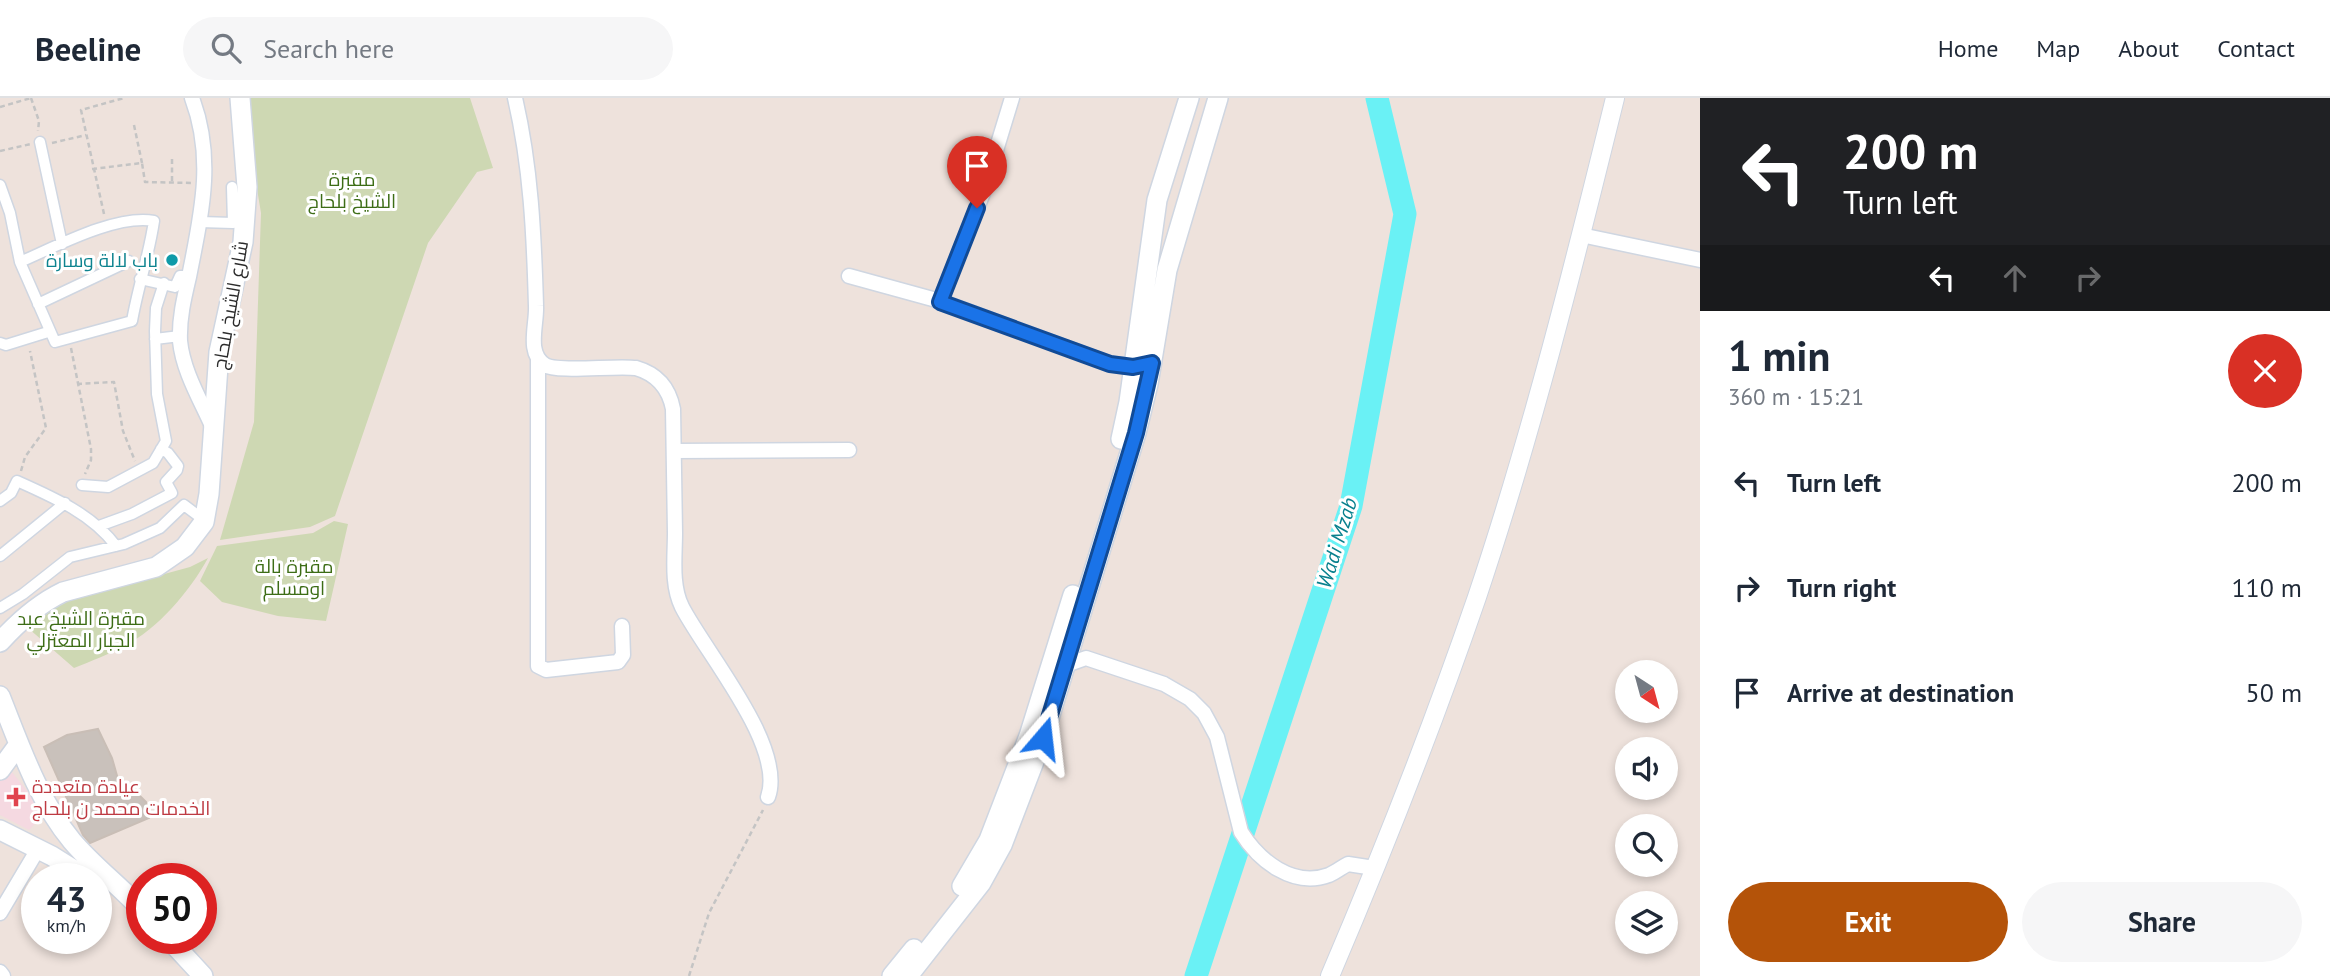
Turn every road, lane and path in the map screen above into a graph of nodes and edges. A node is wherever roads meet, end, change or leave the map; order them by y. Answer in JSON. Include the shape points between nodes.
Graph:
{"nodes":[{"id":1,"x":31,"y":98,"type":"edge"},
{"id":2,"x":124,"y":98,"type":"edge"},
{"id":3,"x":192,"y":98,"type":"edge"},
{"id":4,"x":240,"y":98,"type":"edge"},
{"id":5,"x":515,"y":98,"type":"edge"},
{"id":6,"x":1012,"y":98,"type":"edge"},
{"id":7,"x":1189,"y":98,"type":"edge"},
{"id":8,"x":1218,"y":98,"type":"edge"},
{"id":9,"x":1615,"y":98,"type":"edge"},
{"id":10,"x":0,"y":107,"type":"edge"},
{"id":11,"x":134,"y":125,"type":"dead end"},
{"id":12,"x":87,"y":135,"type":"junction"},
{"id":13,"x":41,"y":143,"type":"junction"},
{"id":14,"x":0,"y":151,"type":"edge"},
{"id":15,"x":172,"y":159,"type":"dead end"},
{"id":16,"x":142,"y":163,"type":"junction"},
{"id":17,"x":92,"y":169,"type":"junction"},
{"id":18,"x":172,"y":183,"type":"junction"},
{"id":19,"x":206,"y":184,"type":"junction"},
{"id":20,"x":0,"y":186,"type":"edge"},
{"id":21,"x":232,"y":187,"type":"dead end"},
{"id":22,"x":200,"y":222,"type":"junction"},
{"id":23,"x":108,"y":228,"type":"junction"},
{"id":24,"x":1581,"y":236,"type":"junction"},
{"id":25,"x":62,"y":244,"type":"junction"},
{"id":26,"x":1700,"y":260,"type":"edge"},
{"id":27,"x":129,"y":261,"type":"dead end"},
{"id":28,"x":20,"y":262,"type":"junction"},
{"id":29,"x":1146,"y":267,"type":"junction"},
{"id":30,"x":1167,"y":270,"type":"junction"},
{"id":31,"x":189,"y":276,"type":"junction"},
{"id":32,"x":849,"y":276,"type":"dead end"},
{"id":33,"x":140,"y":279,"type":"junction"},
{"id":34,"x":164,"y":284,"type":"junction"},
{"id":35,"x":940,"y":302,"type":"junction"},
{"id":36,"x":38,"y":304,"type":"junction"},
{"id":37,"x":180,"y":336,"type":"junction"},
{"id":38,"x":52,"y":337,"type":"junction"},
{"id":39,"x":68,"y":338,"type":"junction"},
{"id":40,"x":155,"y":339,"type":"junction"},
{"id":41,"x":27,"y":340,"type":"junction"},
{"id":42,"x":0,"y":343,"type":"edge"},
{"id":43,"x":538,"y":359,"type":"junction"},
{"id":44,"x":1143,"y":365,"type":"junction"},
{"id":45,"x":77,"y":384,"type":"junction"},
{"id":46,"x":213,"y":428,"type":"junction"},
{"id":47,"x":160,"y":449,"type":"junction"},
{"id":48,"x":849,"y":450,"type":"dead end"},
{"id":49,"x":674,"y":451,"type":"junction"},
{"id":50,"x":138,"y":470,"type":"junction"},
{"id":51,"x":17,"y":481,"type":"junction"},
{"id":52,"x":82,"y":485,"type":"joint"},
{"id":53,"x":163,"y":498,"type":"junction"},
{"id":54,"x":0,"y":501,"type":"edge"},
{"id":55,"x":65,"y":503,"type":"junction"},
{"id":56,"x":176,"y":515,"type":"junction"},
{"id":57,"x":204,"y":520,"type":"junction"},
{"id":58,"x":99,"y":526,"type":"junction"},
{"id":59,"x":116,"y":547,"type":"junction"},
{"id":60,"x":0,"y":556,"type":"edge"},
{"id":61,"x":0,"y":608,"type":"edge"},
{"id":62,"x":622,"y":626,"type":"dead end"},
{"id":63,"x":0,"y":642,"type":"edge"},
{"id":64,"x":1069,"y":660,"type":"junction"},
{"id":65,"x":0,"y":696,"type":"edge"},
{"id":66,"x":19,"y":744,"type":"junction"},
{"id":67,"x":0,"y":770,"type":"edge"},
{"id":68,"x":768,"y":797,"type":"joint"},
{"id":69,"x":0,"y":830,"type":"edge"},
{"id":70,"x":67,"y":834,"type":"junction"},
{"id":71,"x":45,"y":853,"type":"junction"},
{"id":72,"x":63,"y":863,"type":"edge"},
{"id":73,"x":85,"y":863,"type":"edge"},
{"id":74,"x":1374,"y":868,"type":"junction"},
{"id":75,"x":112,"y":895,"type":"edge"},
{"id":76,"x":126,"y":908,"type":"edge"},
{"id":77,"x":0,"y":913,"type":"edge"},
{"id":78,"x":167,"y":954,"type":"edge"},
{"id":79,"x":183,"y":954,"type":"edge"},
{"id":80,"x":0,"y":972,"type":"edge"},
{"id":81,"x":3,"y":976,"type":"edge"},
{"id":82,"x":187,"y":976,"type":"edge"},
{"id":83,"x":203,"y":976,"type":"edge"},
{"id":84,"x":689,"y":976,"type":"edge"},
{"id":85,"x":892,"y":976,"type":"edge"},
{"id":86,"x":908,"y":976,"type":"edge"},
{"id":87,"x":1330,"y":976,"type":"edge"}],
"edges":[{"from":1,"to":10,"type":"path"},
{"from":1,"to":13,"type":"path"},
{"from":2,"to":12,"type":"path","via":[[81,110]]},
{"from":3,"to":19,"type":"street","via":[[205,146]]},
{"from":4,"to":46,"type":"main road","name":"شارع الشيخ بلحاج","via":[[247,187],[243,242],[219,352]]},
{"from":5,"to":43,"type":"street","via":[[532,197],[537,321],[533,341]]},
{"from":6,"to":35,"type":"street","via":[[983,193]]},
{"from":7,"to":29,"type":"main road","via":[[1160,185]]},
{"from":8,"to":30,"type":"main road"},
{"from":9,"to":24,"type":"street"},
{"from":11,"to":16,"type":"path"},
{"from":12,"to":13,"type":"path"},
{"from":12,"to":17,"type":"path"},
{"from":13,"to":14,"type":"path"},
{"from":13,"to":25,"type":"street"},
{"from":15,"to":18,"type":"path"},
{"from":16,"to":17,"type":"path"},
{"from":16,"to":18,"type":"path","via":[[145,182]]},
{"from":17,"to":23,"type":"path"},
{"from":18,"to":19,"type":"path"},
{"from":19,"to":22,"type":"street"},
{"from":20,"to":28,"type":"street"},
{"from":21,"to":22,"type":"street","via":[[233,223]]},
{"from":22,"to":31,"type":"street"},
{"from":23,"to":25,"type":"street"},
{"from":23,"to":33,"type":"street","via":[[134,220],[154,221]]},
{"from":24,"to":26,"type":"street"},
{"from":24,"to":74,"type":"street","via":[[1476,597]]},
{"from":25,"to":28,"type":"street"},
{"from":27,"to":36,"type":"street"},
{"from":28,"to":36,"type":"street"},
{"from":29,"to":30,"type":"main road"},
{"from":29,"to":44,"type":"main road"},
{"from":30,"to":44,"type":"main road"},
{"from":31,"to":34,"type":"street","via":[[180,276],[175,287]]},
{"from":31,"to":37,"type":"street"},
{"from":32,"to":35,"type":"street"},
{"from":33,"to":34,"type":"street"},
{"from":33,"to":39,"type":"street","via":[[132,321]]},
{"from":34,"to":40,"type":"street","via":[[156,308]]},
{"from":35,"to":44,"type":"street","via":[[1110,364]]},
{"from":36,"to":38,"type":"street"},
{"from":37,"to":40,"type":"street"},
{"from":37,"to":46,"type":"street","via":[[190,377]]},
{"from":38,"to":39,"type":"street"},
{"from":38,"to":41,"type":"street"},
{"from":39,"to":45,"type":"path"},
{"from":40,"to":47,"type":"street","via":[[157,394],[166,441]]},
{"from":41,"to":42,"type":"street"},
{"from":41,"to":51,"type":"path","via":[[46,428],[25,457]]},
{"from":43,"to":49,"type":"street","via":[[551,368],[622,366],[646,371],[671,400]]},
{"from":43,"to":62,"type":"street","via":[[538,666],[546,670],[618,662],[623,655]]},
{"from":44,"to":64,"type":"main road","via":[[1136,433],[1066,641]]},
{"from":45,"to":50,"type":"path","via":[[114,382],[123,431]]},
{"from":45,"to":52,"type":"path","via":[[91,449]]},
{"from":46,"to":57,"type":"main road","name":"شارع الشيخ بلحاج"},
{"from":47,"to":50,"type":"street","via":[[153,463]]},
{"from":47,"to":53,"type":"street","via":[[178,468],[166,482],[172,493]]},
{"from":48,"to":49,"type":"street"},
{"from":49,"to":68,"type":"street","via":[[678,599],[755,730],[770,768]]},
{"from":50,"to":52,"type":"street","via":[[108,487]]},
{"from":51,"to":54,"type":"street"},
{"from":51,"to":55,"type":"street"},
{"from":53,"to":56,"type":"street"},
{"from":53,"to":58,"type":"street"},
{"from":55,"to":58,"type":"street"},
{"from":55,"to":60,"type":"street"},
{"from":56,"to":57,"type":"street","via":[[184,505]]},
{"from":56,"to":59,"type":"street","via":[[160,528]]},
{"from":57,"to":63,"type":"main road","via":[[196,535],[170,559],[49,598]]},
{"from":58,"to":59,"type":"street"},
{"from":59,"to":61,"type":"street","via":[[70,557]]},
{"from":64,"to":74,"type":"street","via":[[1164,684],[1204,713],[1223,755],[1241,832],[1249,846],[1277,869],[1301,878],[1330,874],[1348,864]]},
{"from":64,"to":85,"type":"main road","via":[[1029,736],[984,852],[941,916]]},
{"from":64,"to":86,"type":"main road","via":[[999,852],[981,883]]},
{"from":65,"to":66,"type":"main road"},
{"from":66,"to":67,"type":"main road"},
{"from":66,"to":70,"type":"main road","via":[[49,808]]},
{"from":68,"to":84,"type":"path","via":[[709,914]]},
{"from":69,"to":71,"type":"main road"},
{"from":70,"to":71,"type":"main road"},
{"from":70,"to":73,"type":"main road"},
{"from":71,"to":72,"type":"main road"},
{"from":71,"to":77,"type":"street"},
{"from":74,"to":87,"type":"street"},
{"from":75,"to":76,"type":"main road"},
{"from":78,"to":82,"type":"main road"},
{"from":79,"to":83,"type":"main road"},
{"from":80,"to":81,"type":"street"}]}
